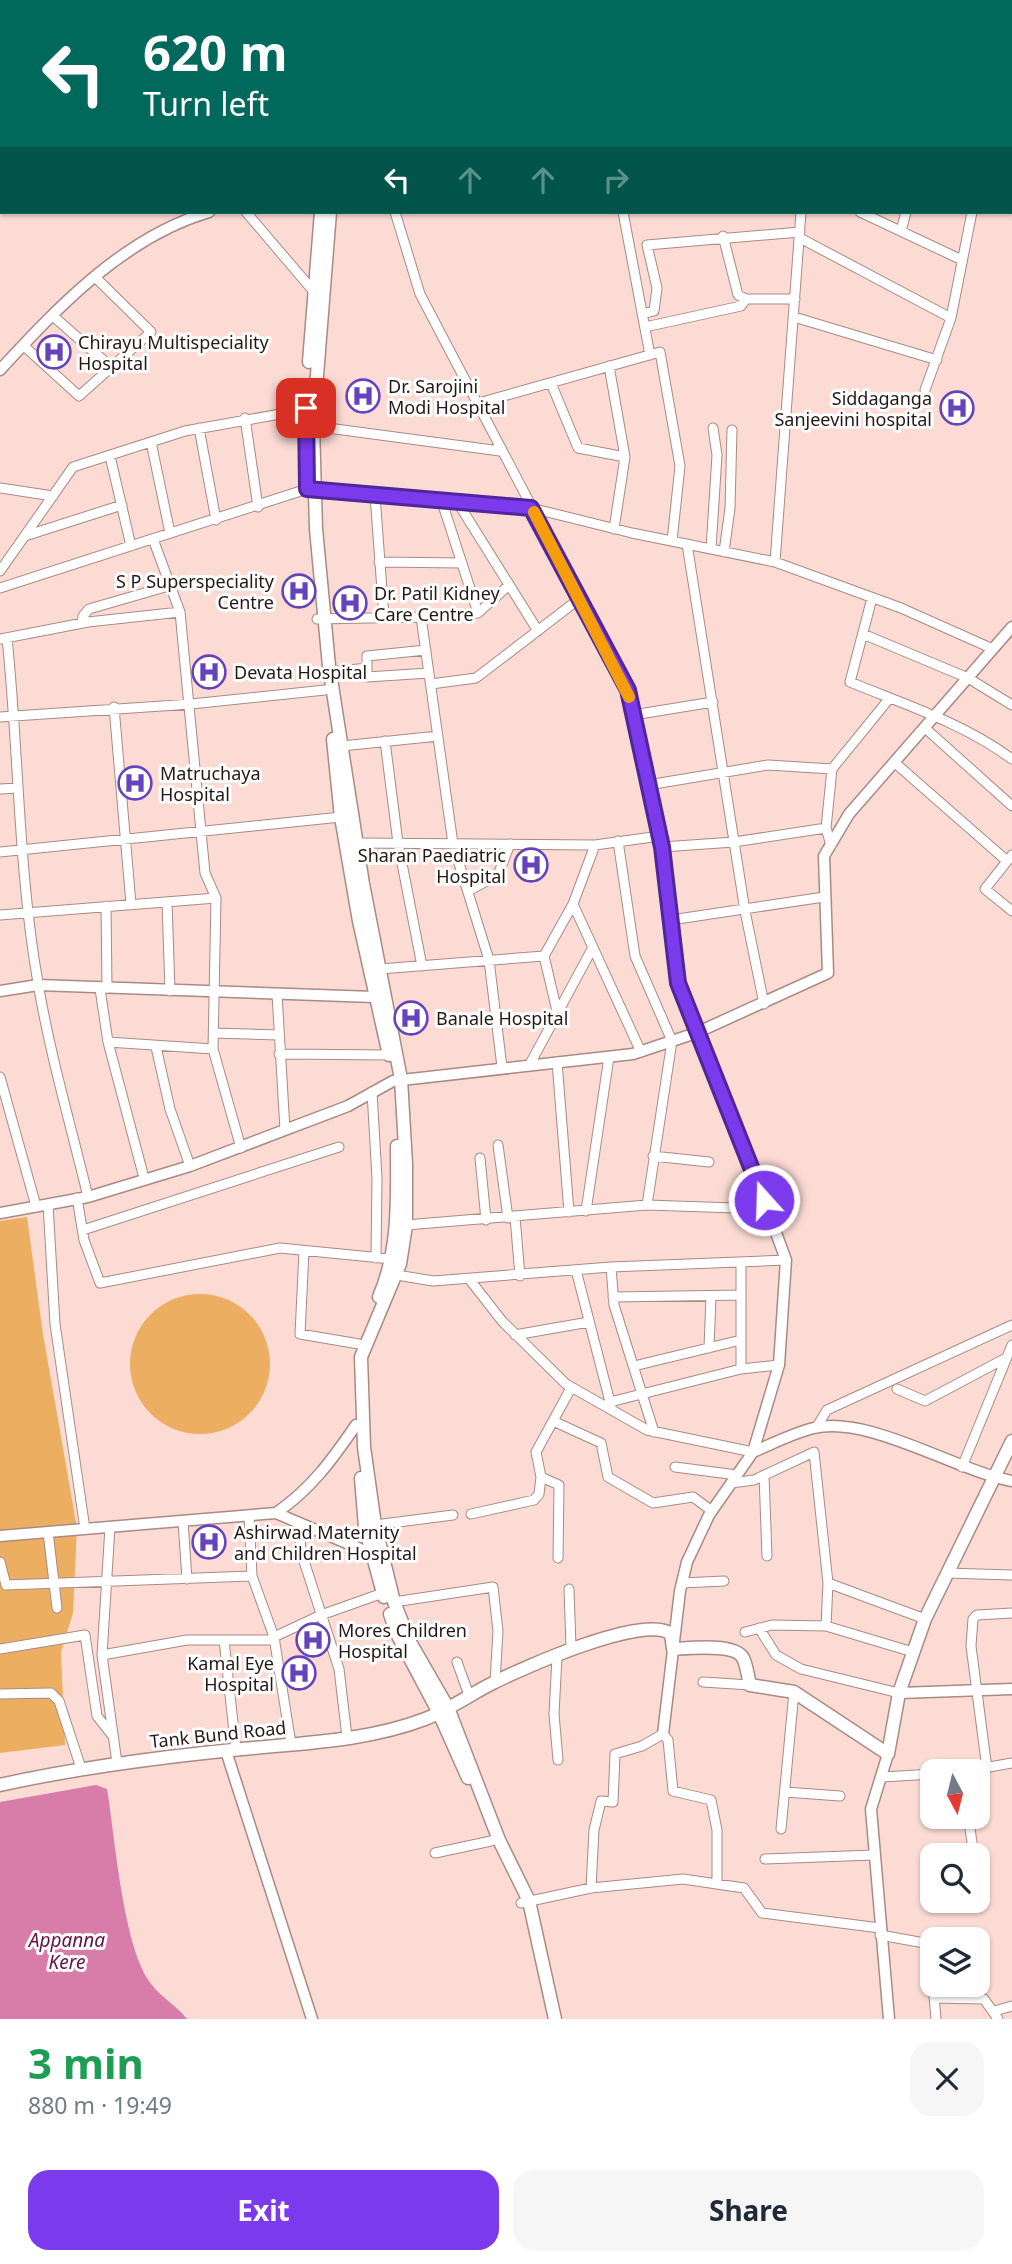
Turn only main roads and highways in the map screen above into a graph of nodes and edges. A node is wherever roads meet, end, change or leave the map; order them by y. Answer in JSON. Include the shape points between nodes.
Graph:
{"nodes":[{"id":1,"x":321,"y":214,"type":"edge"},
{"id":2,"x":330,"y":214,"type":"edge"},
{"id":3,"x":319,"y":293,"type":"junction"},
{"id":4,"x":310,"y":408,"type":"junction"},
{"id":5,"x":310,"y":490,"type":"junction"},
{"id":6,"x":321,"y":619,"type":"junction"},
{"id":7,"x":329,"y":690,"type":"junction"},
{"id":8,"x":397,"y":1080,"type":"junction"},
{"id":9,"x":392,"y":1274,"type":"junction"},
{"id":10,"x":1012,"y":1441,"type":"edge"},
{"id":11,"x":443,"y":1711,"type":"junction"},
{"id":12,"x":0,"y":1785,"type":"edge"},
{"id":13,"x":525,"y":1902,"type":"junction"},
{"id":14,"x":549,"y":2019,"type":"edge"},
{"id":15,"x":555,"y":2019,"type":"edge"}],
"edges":[{"from":1,"to":3,"type":"main road"},
{"from":2,"to":3,"type":"main road"},
{"from":3,"to":4,"type":"main road"},
{"from":4,"to":5,"type":"main road"},
{"from":4,"to":5,"type":"main road"},
{"from":5,"to":6,"type":"main road"},
{"from":6,"to":7,"type":"main road"},
{"from":6,"to":7,"type":"main road"},
{"from":7,"to":8,"type":"main road"},
{"from":7,"to":8,"type":"main road","via":[[341,817],[374,997]]},
{"from":8,"to":9,"type":"main road","via":[[397,1222]]},
{"from":8,"to":9,"type":"main road","via":[[406,1164],[406,1225]]},
{"from":9,"to":11,"type":"main road","via":[[360,1371],[364,1447],[375,1525],[394,1602]]},
{"from":9,"to":11,"type":"main road","via":[[359,1344],[355,1363],[365,1527],[396,1632]]},
{"from":10,"to":11,"type":"main road","name":"Tank Bund Road","via":[[925,1619],[899,1693],[888,1754],[794,1692],[750,1685],[738,1652],[673,1649],[671,1634],[657,1629],[571,1647]]},
{"from":11,"to":12,"type":"main road","name":"Tank Bund Road","via":[[404,1727],[347,1737],[117,1763]]},
{"from":11,"to":13,"type":"main road"},
{"from":11,"to":13,"type":"main road","via":[[491,1841]]},
{"from":13,"to":14,"type":"main road"},
{"from":13,"to":15,"type":"main road"}]}
